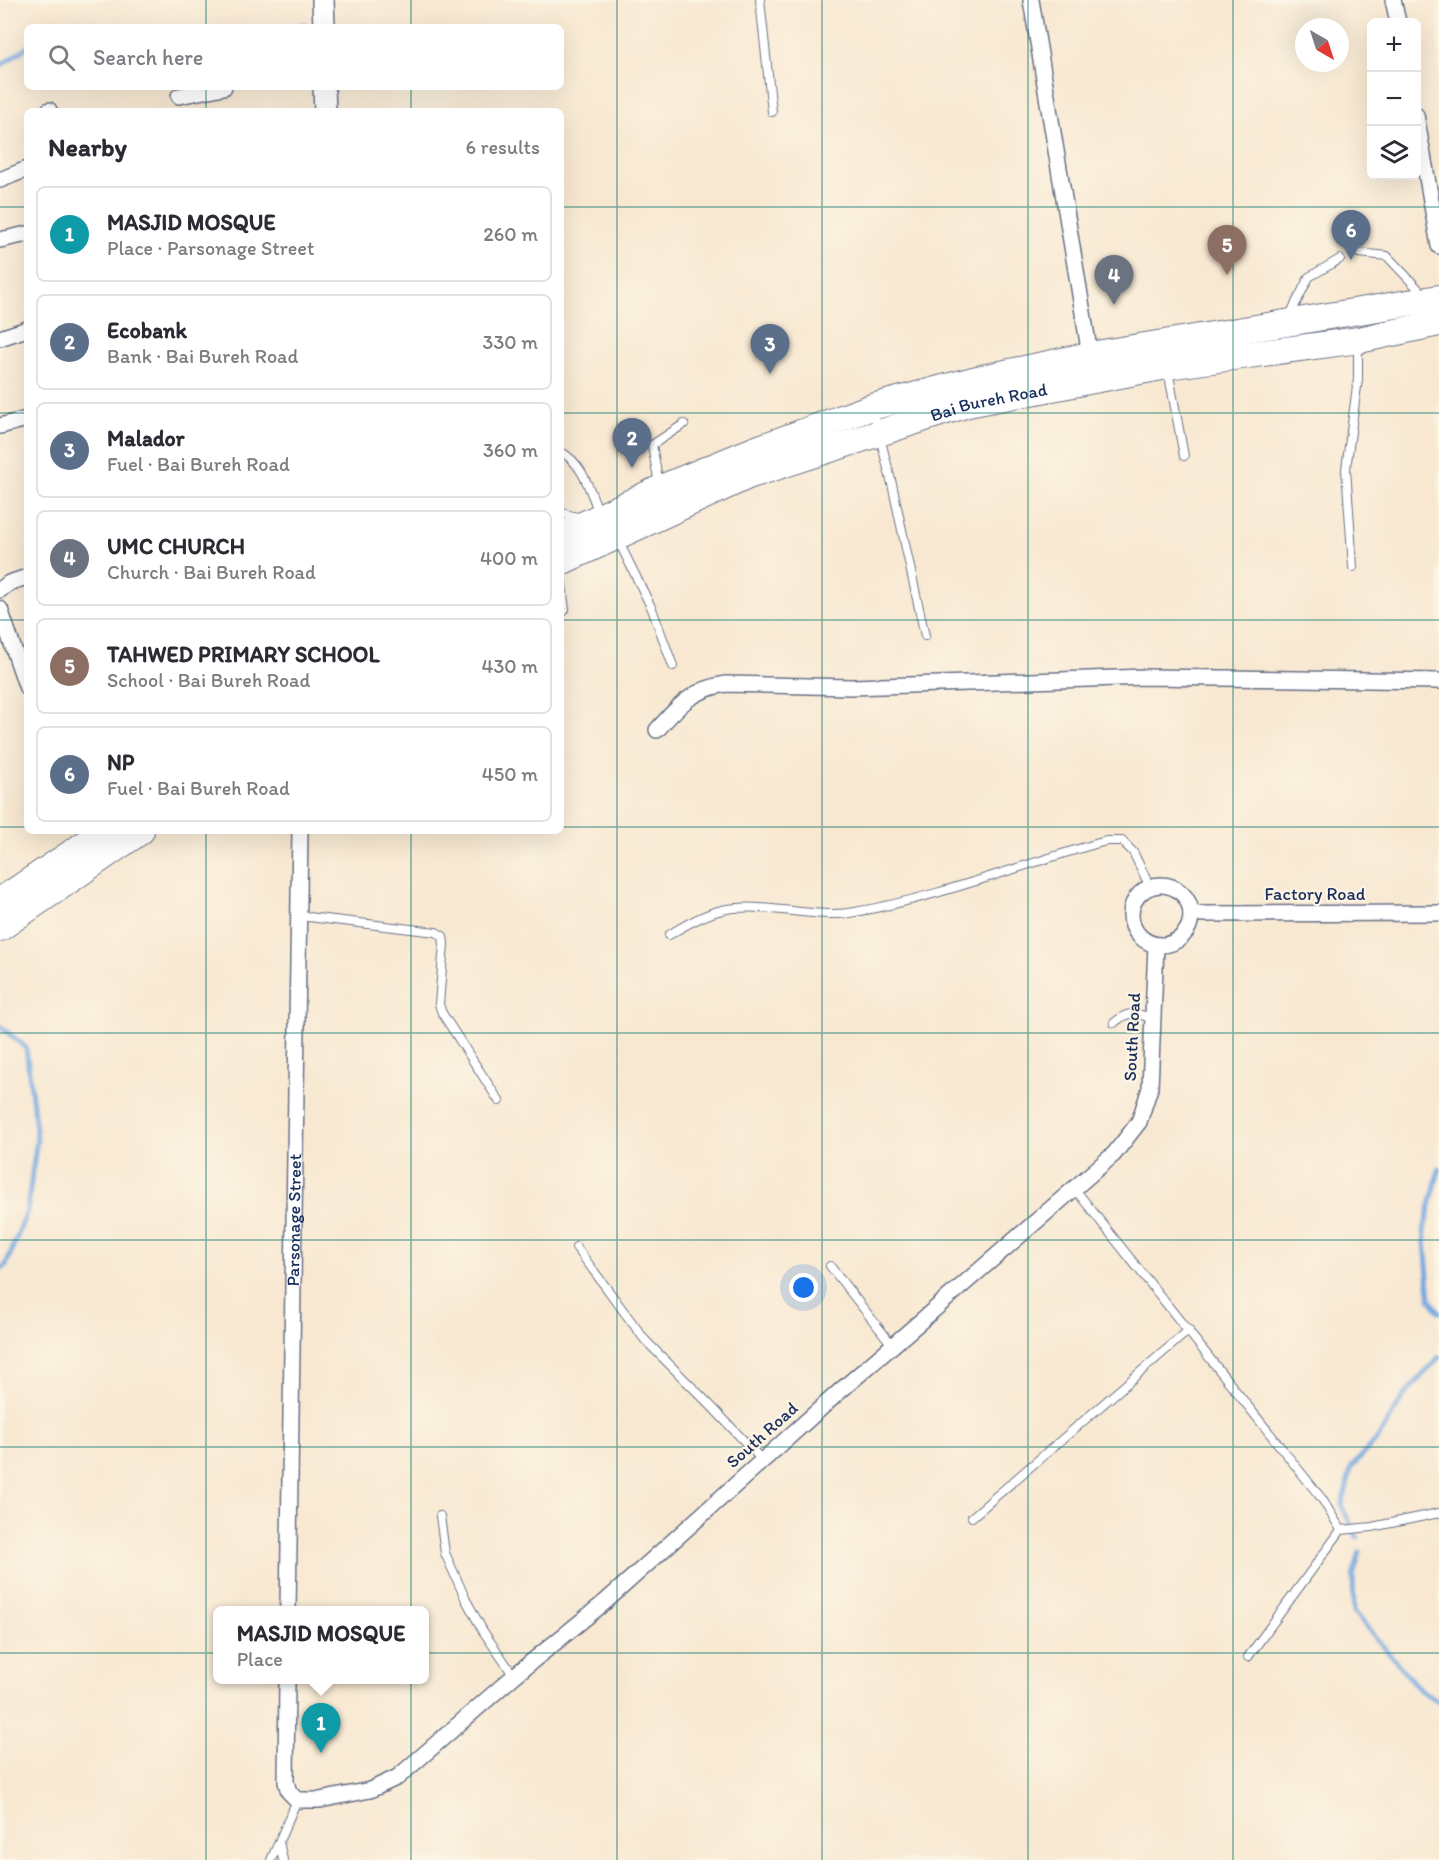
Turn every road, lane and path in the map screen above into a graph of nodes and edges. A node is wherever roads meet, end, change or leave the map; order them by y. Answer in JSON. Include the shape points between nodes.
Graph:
{"nodes":[{"id":1,"x":323,"y":0,"type":"edge"},
{"id":2,"x":760,"y":0,"type":"edge"},
{"id":3,"x":1032,"y":0,"type":"edge"},
{"id":4,"x":1393,"y":0,"type":"edge"},
{"id":5,"x":1397,"y":18,"type":"edge"},
{"id":6,"x":324,"y":24,"type":"edge"},
{"id":7,"x":209,"y":90,"type":"edge"},
{"id":8,"x":324,"y":90,"type":"edge"},
{"id":9,"x":179,"y":96,"type":"dead end"},
{"id":10,"x":325,"y":108,"type":"edge"},
{"id":11,"x":772,"y":112,"type":"dead end"},
{"id":12,"x":1418,"y":126,"type":"edge"},
{"id":13,"x":24,"y":170,"type":"edge"},
{"id":14,"x":0,"y":180,"type":"edge"},
{"id":15,"x":24,"y":235,"type":"edge"},
{"id":16,"x":0,"y":240,"type":"edge"},
{"id":17,"x":1439,"y":246,"type":"edge"},
{"id":18,"x":1359,"y":253,"type":"dead end"},
{"id":19,"x":1340,"y":259,"type":"dead end"},
{"id":20,"x":1433,"y":299,"type":"edge"},
{"id":21,"x":1439,"y":323,"type":"edge"},
{"id":22,"x":1286,"y":324,"type":"junction"},
{"id":23,"x":24,"y":330,"type":"edge"},
{"id":24,"x":0,"y":338,"type":"edge"},
{"id":25,"x":1359,"y":339,"type":"junction"},
{"id":26,"x":1090,"y":355,"type":"junction"},
{"id":27,"x":1167,"y":366,"type":"junction"},
{"id":28,"x":872,"y":407,"type":"junction"},
{"id":29,"x":24,"y":420,"type":"edge"},
{"id":30,"x":684,"y":424,"type":"dead end"},
{"id":31,"x":0,"y":426,"type":"edge"},
{"id":32,"x":878,"y":432,"type":"junction"},
{"id":33,"x":564,"y":454,"type":"edge"},
{"id":34,"x":1184,"y":456,"type":"dead end"},
{"id":35,"x":661,"y":489,"type":"junction"},
{"id":36,"x":564,"y":514,"type":"edge"},
{"id":37,"x":603,"y":524,"type":"junction"},
{"id":38,"x":564,"y":535,"type":"edge"},
{"id":39,"x":564,"y":559,"type":"edge"},
{"id":40,"x":1353,"y":567,"type":"dead end"},
{"id":41,"x":24,"y":578,"type":"edge"},
{"id":42,"x":1,"y":588,"type":"edge"},
{"id":43,"x":564,"y":595,"type":"edge"},
{"id":44,"x":0,"y":609,"type":"edge"},
{"id":45,"x":564,"y":610,"type":"edge"},
{"id":46,"x":925,"y":636,"type":"dead end"},
{"id":47,"x":673,"y":666,"type":"dead end"},
{"id":48,"x":24,"y":679,"type":"edge"},
{"id":49,"x":1439,"y":681,"type":"edge"},
{"id":50,"x":657,"y":730,"type":"dead end"},
{"id":51,"x":96,"y":834,"type":"edge"},
{"id":52,"x":137,"y":834,"type":"edge"},
{"id":53,"x":300,"y":834,"type":"edge"},
{"id":54,"x":76,"y":841,"type":"edge"},
{"id":55,"x":1150,"y":887,"type":"junction"},
{"id":56,"x":0,"y":901,"type":"edge"},
{"id":57,"x":1439,"y":913,"type":"edge"},
{"id":58,"x":1191,"y":914,"type":"junction"},
{"id":59,"x":300,"y":916,"type":"junction"},
{"id":60,"x":0,"y":928,"type":"edge"},
{"id":61,"x":669,"y":935,"type":"dead end"},
{"id":62,"x":1156,"y":945,"type":"junction"},
{"id":63,"x":1152,"y":1018,"type":"junction"},
{"id":64,"x":1114,"y":1023,"type":"dead end"},
{"id":65,"x":499,"y":1101,"type":"dead end"},
{"id":66,"x":1074,"y":1188,"type":"junction"},
{"id":67,"x":576,"y":1247,"type":"dead end"},
{"id":68,"x":830,"y":1266,"type":"dead end"},
{"id":69,"x":1189,"y":1330,"type":"junction"},
{"id":70,"x":893,"y":1346,"type":"junction"},
{"id":71,"x":763,"y":1461,"type":"junction"},
{"id":72,"x":1439,"y":1513,"type":"edge"},
{"id":73,"x":440,"y":1516,"type":"dead end"},
{"id":74,"x":972,"y":1517,"type":"dead end"},
{"id":75,"x":1341,"y":1530,"type":"junction"},
{"id":76,"x":288,"y":1606,"type":"edge"},
{"id":77,"x":1248,"y":1657,"type":"dead end"},
{"id":78,"x":514,"y":1676,"type":"junction"},
{"id":79,"x":287,"y":1684,"type":"edge"},
{"id":80,"x":297,"y":1800,"type":"junction"},
{"id":81,"x":279,"y":1842,"type":"junction"},
{"id":82,"x":271,"y":1860,"type":"edge"},
{"id":83,"x":283,"y":1860,"type":"edge"}],
"edges":[{"from":1,"to":6,"type":"main road"},
{"from":2,"to":11,"type":"lane"},
{"from":3,"to":26,"type":"street"},
{"from":4,"to":5,"type":"street"},
{"from":7,"to":9,"type":"street"},
{"from":8,"to":10,"type":"main road"},
{"from":12,"to":17,"type":"street"},
{"from":13,"to":14,"type":"street"},
{"from":15,"to":16,"type":"street"},
{"from":18,"to":20,"type":"lane","via":[[1387,256]]},
{"from":19,"to":22,"type":"lane","via":[[1309,277]]},
{"from":20,"to":22,"type":"highway"},
{"from":21,"to":25,"type":"highway","name":"Bai Bureh Road"},
{"from":22,"to":26,"type":"highway"},
{"from":23,"to":24,"type":"street"},
{"from":25,"to":27,"type":"highway","name":"Bai Bureh Road"},
{"from":25,"to":40,"type":"lane","via":[[1346,469]]},
{"from":26,"to":28,"type":"highway"},
{"from":27,"to":32,"type":"highway","name":"Bai Bureh Road","via":[[968,404]]},
{"from":27,"to":34,"type":"lane"},
{"from":28,"to":32,"type":"lane"},
{"from":28,"to":35,"type":"highway"},
{"from":29,"to":31,"type":"street"},
{"from":30,"to":35,"type":"lane","via":[[651,445]]},
{"from":32,"to":37,"type":"highway","name":"Bai Bureh Road"},
{"from":32,"to":46,"type":"lane"},
{"from":33,"to":37,"type":"lane","via":[[578,466]]},
{"from":35,"to":37,"type":"highway"},
{"from":36,"to":37,"type":"lane"},
{"from":37,"to":38,"type":"highway"},
{"from":37,"to":39,"type":"highway","name":"Bai Bureh Road"},
{"from":37,"to":47,"type":"lane","via":[[652,609]]},
{"from":41,"to":42,"type":"street"},
{"from":43,"to":45,"type":"lane"},
{"from":44,"to":48,"type":"street"},
{"from":49,"to":50,"type":"street","via":[[1146,677],[852,687],[726,684],[708,687],[690,697]]},
{"from":51,"to":54,"type":"highway"},
{"from":52,"to":60,"type":"highway"},
{"from":53,"to":59,"type":"street","name":"Parsonage Street"},
{"from":54,"to":56,"type":"highway"},
{"from":55,"to":58,"type":"street","via":[[1172,887],[1182,893]]},
{"from":55,"to":61,"type":"lane","via":[[1133,852],[1122,841],[1106,841],[951,890],[871,909],[852,913],[722,910]]},
{"from":55,"to":62,"type":"street","via":[[1135,899],[1130,919],[1138,936]]},
{"from":57,"to":58,"type":"street","name":"Factory Road"},
{"from":58,"to":62,"type":"street","via":[[1181,938]]},
{"from":59,"to":65,"type":"lane","via":[[443,936],[441,1013]]},
{"from":59,"to":76,"type":"street","name":"Parsonage Street"},
{"from":62,"to":63,"type":"street","name":"South Road"},
{"from":63,"to":64,"type":"lane","via":[[1133,1012]]},
{"from":63,"to":66,"type":"street","name":"South Road","via":[[1150,1088],[1138,1122],[1114,1154]]},
{"from":66,"to":69,"type":"lane"},
{"from":66,"to":70,"type":"street","name":"South Road"},
{"from":67,"to":71,"type":"lane","via":[[645,1340]]},
{"from":68,"to":70,"type":"lane"},
{"from":69,"to":74,"type":"lane"},
{"from":69,"to":75,"type":"lane","via":[[1322,1499]]},
{"from":70,"to":71,"type":"street","name":"South Road"},
{"from":71,"to":78,"type":"street","name":"South Road"},
{"from":72,"to":75,"type":"lane"},
{"from":73,"to":78,"type":"lane","via":[[445,1553],[466,1600]]},
{"from":75,"to":77,"type":"lane"},
{"from":78,"to":80,"type":"street","name":"South Road","via":[[398,1777],[370,1790],[320,1800]]},
{"from":79,"to":80,"type":"street","via":[[286,1782]]},
{"from":80,"to":81,"type":"lane"},
{"from":81,"to":82,"type":"lane"},
{"from":81,"to":83,"type":"lane"}]}
